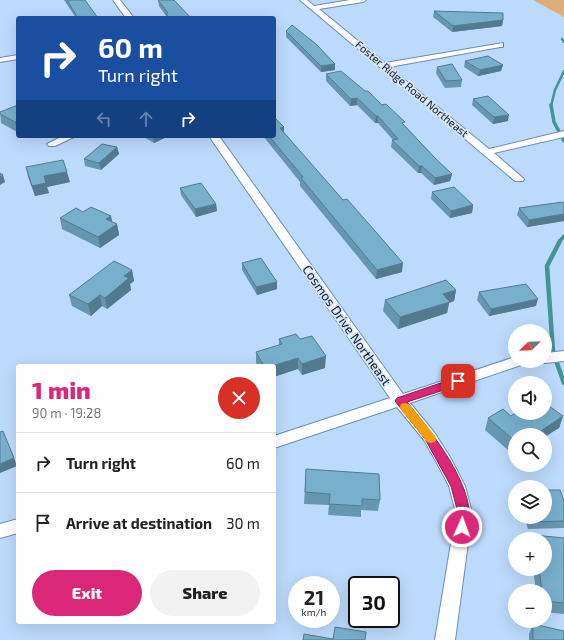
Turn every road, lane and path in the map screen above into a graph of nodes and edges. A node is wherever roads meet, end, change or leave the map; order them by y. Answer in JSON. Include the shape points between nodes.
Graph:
{"nodes":[{"id":1,"x":116,"y":0,"type":"edge"},
{"id":2,"x":303,"y":0,"type":"edge"},
{"id":3,"x":363,"y":0,"type":"edge"},
{"id":4,"x":313,"y":8,"type":"junction"},
{"id":5,"x":128,"y":16,"type":"edge"},
{"id":6,"x":500,"y":45,"type":"dead end"},
{"id":7,"x":16,"y":57,"type":"edge"},
{"id":8,"x":0,"y":60,"type":"edge"},
{"id":9,"x":384,"y":66,"type":"junction"},
{"id":10,"x":564,"y":134,"type":"edge"},
{"id":11,"x":66,"y":138,"type":"edge"},
{"id":12,"x":215,"y":138,"type":"edge"},
{"id":13,"x":52,"y":144,"type":"dead end"},
{"id":14,"x":488,"y":152,"type":"junction"},
{"id":15,"x":519,"y":179,"type":"dead end"},
{"id":16,"x":564,"y":356,"type":"edge"},
{"id":17,"x":552,"y":357,"type":"edge"},
{"id":18,"x":508,"y":365,"type":"edge"},
{"id":19,"x":400,"y":401,"type":"junction"},
{"id":20,"x":276,"y":441,"type":"edge"},
{"id":21,"x":16,"y":527,"type":"edge"},
{"id":22,"x":0,"y":531,"type":"edge"},
{"id":23,"x":445,"y":640,"type":"edge"}],
"edges":[{"from":1,"to":5,"type":"street"},
{"from":2,"to":4,"type":"street","name":"Foster Ridge Road Northeast"},
{"from":3,"to":4,"type":"street"},
{"from":4,"to":9,"type":"street","name":"Foster Ridge Road Northeast"},
{"from":6,"to":9,"type":"street"},
{"from":7,"to":8,"type":"street"},
{"from":9,"to":14,"type":"street","name":"Foster Ridge Road Northeast"},
{"from":10,"to":14,"type":"street"},
{"from":11,"to":13,"type":"street"},
{"from":12,"to":19,"type":"street","name":"Cosmos Drive Northeast"},
{"from":14,"to":15,"type":"street","name":"Foster Ridge Road Northeast"},
{"from":16,"to":17,"type":"street"},
{"from":18,"to":19,"type":"street"},
{"from":19,"to":20,"type":"street"},
{"from":19,"to":23,"type":"street","name":"Cosmos Drive Northeast","via":[[429,436],[444,461],[457,486],[464,513]]},
{"from":21,"to":22,"type":"street"}]}
